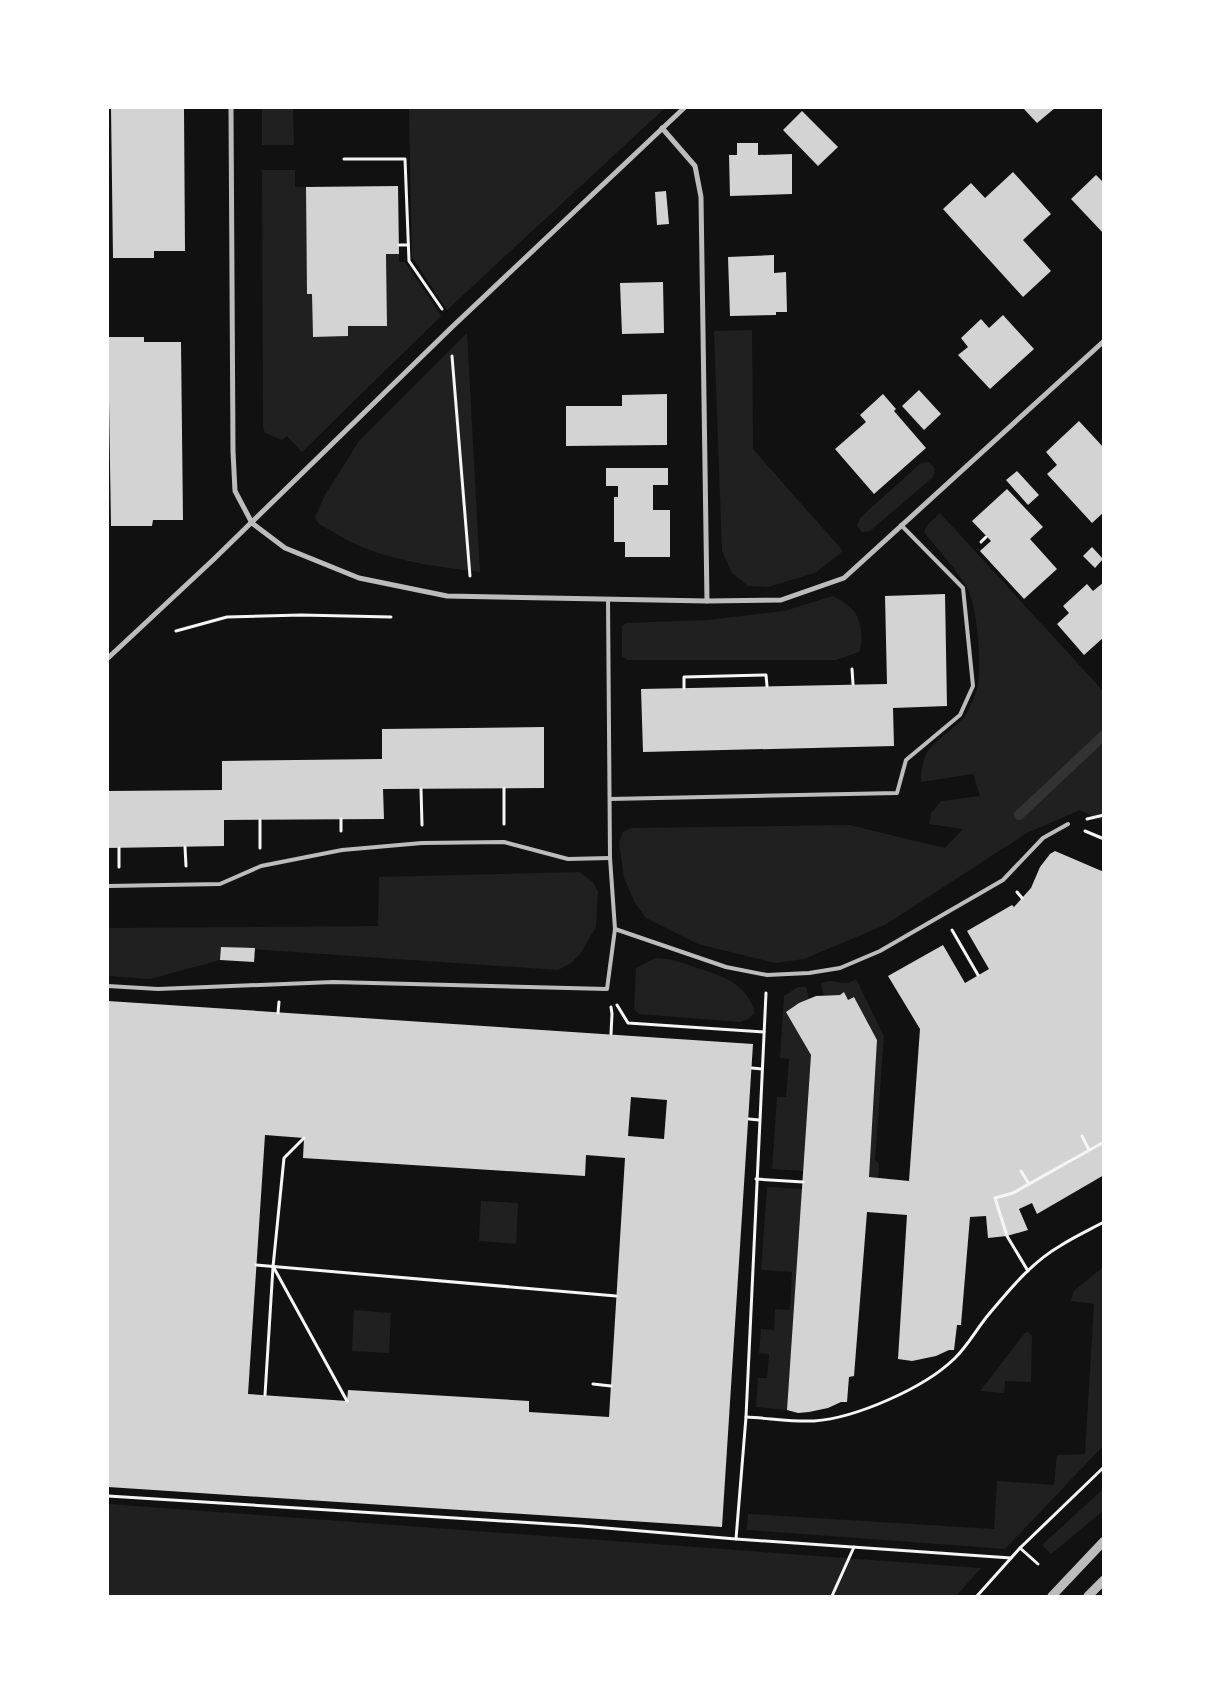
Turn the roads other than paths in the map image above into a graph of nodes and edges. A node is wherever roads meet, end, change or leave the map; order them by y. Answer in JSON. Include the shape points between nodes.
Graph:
{"nodes":[{"id":1,"x":231,"y":108,"type":"edge"},
{"id":2,"x":684,"y":108,"type":"edge"},
{"id":3,"x":662,"y":128,"type":"junction"},
{"id":4,"x":1104,"y":341,"type":"edge"},
{"id":5,"x":252,"y":523,"type":"junction"},
{"id":6,"x":901,"y":525,"type":"junction"},
{"id":7,"x":608,"y":599,"type":"junction"},
{"id":8,"x":707,"y":601,"type":"junction"},
{"id":9,"x":108,"y":658,"type":"edge"},
{"id":10,"x":610,"y":799,"type":"junction"},
{"id":11,"x":1068,"y":824,"type":"dead end"},
{"id":12,"x":610,"y":858,"type":"junction"},
{"id":13,"x":108,"y":886,"type":"edge"},
{"id":14,"x":615,"y":929,"type":"junction"},
{"id":15,"x":108,"y":986,"type":"edge"},
{"id":16,"x":1104,"y":1540,"type":"edge"},
{"id":17,"x":1104,"y":1580,"type":"edge"},
{"id":18,"x":1052,"y":1596,"type":"edge"},
{"id":19,"x":1088,"y":1596,"type":"edge"}],
"edges":[{"from":1,"to":5,"type":"street","via":[[235,491]]},
{"from":2,"to":3,"type":"street"},
{"from":3,"to":5,"type":"street"},
{"from":3,"to":8,"type":"street","via":[[695,166],[700,197]]},
{"from":4,"to":6,"type":"street"},
{"from":5,"to":7,"type":"street","via":[[285,548],[359,578],[447,596]]},
{"from":5,"to":9,"type":"street"},
{"from":6,"to":8,"type":"street","via":[[844,578],[781,600]]},
{"from":6,"to":10,"type":"lane","via":[[963,588],[972,686],[960,715],[906,760],[897,793]]},
{"from":7,"to":8,"type":"street"},
{"from":7,"to":10,"type":"lane"},
{"from":10,"to":12,"type":"lane"},
{"from":11,"to":14,"type":"lane","via":[[1043,838],[1003,880],[880,951],[840,968],[767,975],[726,967]]},
{"from":12,"to":13,"type":"lane","via":[[568,859],[504,842],[422,843],[342,850],[260,866],[220,884]]},
{"from":12,"to":14,"type":"lane"},
{"from":14,"to":15,"type":"lane","via":[[607,989],[333,982],[158,989]]},
{"from":16,"to":18,"type":"street"},
{"from":17,"to":19,"type":"street"}]}
